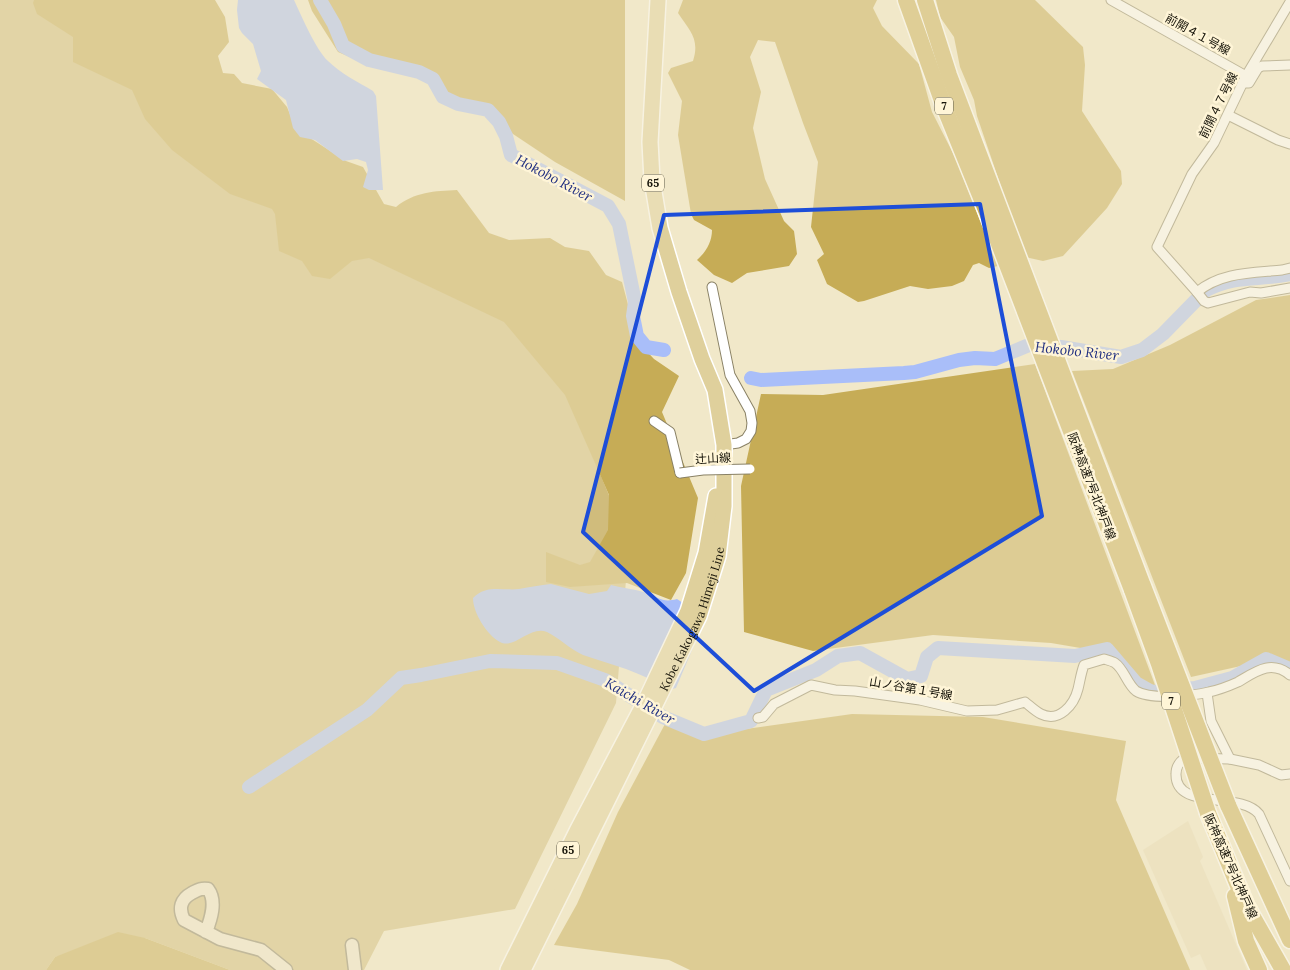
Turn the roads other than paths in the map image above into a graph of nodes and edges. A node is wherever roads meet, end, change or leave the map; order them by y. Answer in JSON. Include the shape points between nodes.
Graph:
{"nodes":[{"id":1,"x":658,"y":0,"type":"edge"},
{"id":2,"x":906,"y":0,"type":"edge"},
{"id":3,"x":925,"y":0,"type":"edge"},
{"id":4,"x":1111,"y":0,"type":"edge"},
{"id":5,"x":1290,"y":2,"type":"edge"},
{"id":6,"x":1290,"y":65,"type":"edge"},
{"id":7,"x":1244,"y":79,"type":"junction"},
{"id":8,"x":1228,"y":115,"type":"junction"},
{"id":9,"x":1290,"y":144,"type":"edge"},
{"id":10,"x":992,"y":208,"type":"junction"},
{"id":11,"x":1290,"y":268,"type":"edge"},
{"id":12,"x":712,"y":287,"type":"dead end"},
{"id":13,"x":1290,"y":288,"type":"edge"},
{"id":14,"x":1197,"y":292,"type":"dead end"},
{"id":15,"x":702,"y":359,"type":"junction"},
{"id":16,"x":654,"y":421,"type":"dead end"},
{"id":17,"x":724,"y":445,"type":"junction"},
{"id":18,"x":750,"y":469,"type":"dead end"},
{"id":19,"x":1138,"y":588,"type":"junction"},
{"id":20,"x":699,"y":595,"type":"junction"},
{"id":21,"x":1290,"y":675,"type":"edge"},
{"id":22,"x":1207,"y":693,"type":"junction"},
{"id":23,"x":758,"y":718,"type":"dead end"},
{"id":24,"x":635,"y":733,"type":"junction"},
{"id":25,"x":1230,"y":759,"type":"junction"},
{"id":26,"x":1290,"y":774,"type":"edge"},
{"id":27,"x":1231,"y":804,"type":"junction"},
{"id":28,"x":1227,"y":861,"type":"junction"},
{"id":29,"x":1290,"y":881,"type":"edge"},
{"id":30,"x":1290,"y":912,"type":"edge"},
{"id":31,"x":206,"y":932,"type":"dead end"},
{"id":32,"x":1290,"y":940,"type":"edge"},
{"id":33,"x":352,"y":945,"type":"dead end"},
{"id":34,"x":286,"y":970,"type":"edge"},
{"id":35,"x":355,"y":970,"type":"edge"},
{"id":36,"x":508,"y":970,"type":"edge"},
{"id":37,"x":523,"y":970,"type":"edge"},
{"id":38,"x":1259,"y":970,"type":"edge"},
{"id":39,"x":1282,"y":970,"type":"edge"}],
"edges":[{"from":1,"to":15,"type":"main road","name":"Kobe Kakogawa Himeji Line","number":"65","via":[[650,142],[652,180],[660,228]]},
{"from":2,"to":10,"type":"highway","name":"阪神高速7号北神戸線","number":"7","via":[[945,109]]},
{"from":3,"to":10,"type":"highway","name":"阪神高速7号北神戸線","number":"7"},
{"from":4,"to":7,"type":"street","name":"前開４１号線"},
{"from":5,"to":7,"type":"street","name":"前開４７号線"},
{"from":6,"to":7,"type":"street","via":[[1262,66],[1249,83]]},
{"from":7,"to":8,"type":"street","name":"前開４７号線"},
{"from":8,"to":9,"type":"street"},
{"from":8,"to":11,"type":"street","name":"前開４７号線","via":[[1214,143],[1192,174],[1157,247],[1197,292],[1233,274]]},
{"from":10,"to":19,"type":"highway","name":"阪神高速7号北神戸線","number":"7"},
{"from":12,"to":17,"type":"street","via":[[730,374],[750,411],[752,423],[746,439]]},
{"from":13,"to":14,"type":"street","via":[[1250,292],[1208,303]]},
{"from":15,"to":17,"type":"main road","name":"Kobe Kakogawa Himeji Line","number":"65","via":[[716,390]]},
{"from":15,"to":20,"type":"main road","name":"Kobe Kakogawa Himeji Line","number":"65","via":[[717,443],[717,490]]},
{"from":16,"to":18,"type":"street","name":"辻山線","bridge":true,"via":[[670,432],[680,473]]},
{"from":17,"to":20,"type":"main road","name":"Kobe Kakogawa Himeji Line","number":"65","via":[[724,506],[718,556]]},
{"from":19,"to":27,"type":"highway","name":"阪神高速7号北神戸線","number":"7","bridge":true},
{"from":19,"to":28,"type":"highway","name":"阪神高速7号北神戸線","number":"7","bridge":true,"via":[[1159,664]]},
{"from":20,"to":24,"type":"main road","name":"Kobe Kakogawa Himeji Line","number":"65","via":[[699,616]]},
{"from":21,"to":22,"type":"street","via":[[1275,667],[1258,670],[1238,682]]},
{"from":22,"to":23,"type":"street","name":"山ノ谷第１号線","via":[[1154,697],[1135,690],[1116,664],[1104,659],[1084,665],[1078,690],[1065,713],[1049,716],[1025,702],[997,710],[967,711],[920,700],[811,685],[774,704],[763,717]]},
{"from":22,"to":25,"type":"street","via":[[1211,721]]},
{"from":24,"to":36,"type":"main road","name":"Kobe Kakogawa Himeji Line","number":"65","via":[[577,832]]},
{"from":24,"to":37,"type":"main road","name":"Kobe Kakogawa Himeji Line","number":"65"},
{"from":25,"to":26,"type":"street","via":[[1260,765],[1282,775]]},
{"from":25,"to":29,"type":"street","via":[[1185,758],[1179,762],[1176,771],[1178,784],[1185,793],[1194,796],[1254,807]]},
{"from":27,"to":30,"type":"highway"},
{"from":27,"to":32,"type":"highway","name":"阪神高速7号北神戸線"},
{"from":28,"to":38,"type":"highway","via":[[1246,941]]},
{"from":28,"to":39,"type":"highway","name":"阪神高速7号北神戸線","number":"7","via":[[1246,905]]},
{"from":31,"to":34,"type":"street","via":[[261,950]]},
{"from":33,"to":35,"type":"street"}]}
